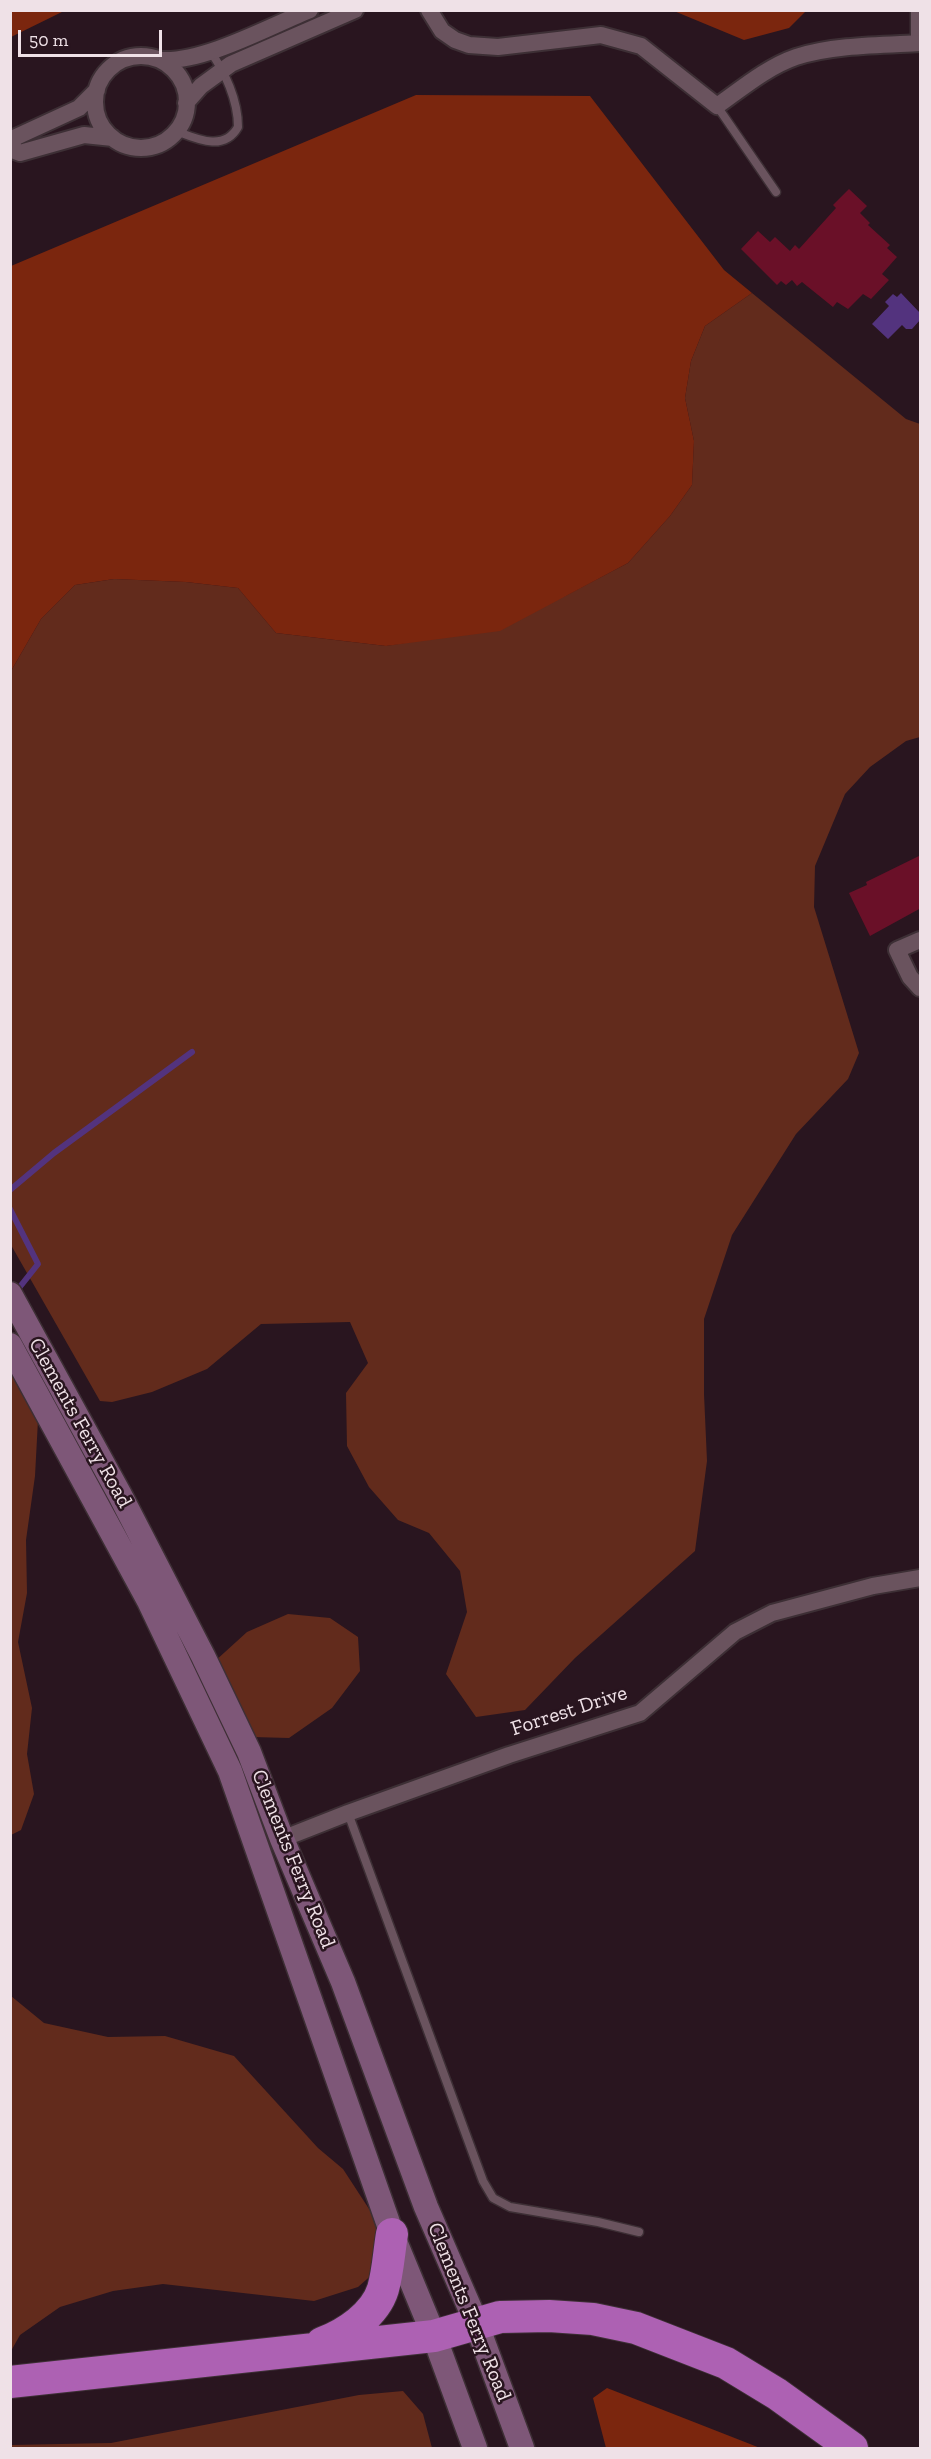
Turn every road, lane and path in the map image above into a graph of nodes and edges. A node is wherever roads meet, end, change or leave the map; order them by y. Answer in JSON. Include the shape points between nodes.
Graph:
{"nodes":[{"id":1,"x":310,"y":10,"type":"edge"},
{"id":2,"x":356,"y":10,"type":"edge"},
{"id":3,"x":429,"y":10,"type":"edge"},
{"id":4,"x":915,"y":10,"type":"edge"},
{"id":5,"x":918,"y":43,"type":"edge"},
{"id":6,"x":210,"y":51,"type":"junction"},
{"id":7,"x":162,"y":60,"type":"junction"},
{"id":8,"x":223,"y":69,"type":"junction"},
{"id":9,"x":97,"y":90,"type":"junction"},
{"id":10,"x":186,"y":103,"type":"junction"},
{"id":11,"x":717,"y":106,"type":"junction"},
{"id":12,"x":176,"y":131,"type":"junction"},
{"id":13,"x":113,"y":138,"type":"junction"},
{"id":14,"x":10,"y":147,"type":"edge"},
{"id":15,"x":777,"y":192,"type":"dead end"},
{"id":16,"x":921,"y":940,"type":"edge"},
{"id":17,"x":921,"y":988,"type":"edge"},
{"id":18,"x":10,"y":1294,"type":"edge"},
{"id":19,"x":12,"y":1348,"type":"edge"},
{"id":20,"x":921,"y":1578,"type":"edge"},
{"id":21,"x":348,"y":1813,"type":"junction"},
{"id":22,"x":282,"y":1839,"type":"junction"},
{"id":23,"x":639,"y":2232,"type":"dead end"},
{"id":24,"x":392,"y":2234,"type":"junction"},
{"id":25,"x":477,"y":2324,"type":"junction"},
{"id":26,"x":434,"y":2336,"type":"junction"},
{"id":27,"x":308,"y":2349,"type":"junction"},
{"id":28,"x":10,"y":2382,"type":"edge"},
{"id":29,"x":475,"y":2448,"type":"edge"},
{"id":30,"x":522,"y":2448,"type":"edge"},
{"id":31,"x":852,"y":2448,"type":"edge"}],
"edges":[{"from":1,"to":6,"type":"street"},
{"from":2,"to":8,"type":"street"},
{"from":3,"to":11,"type":"street","via":[[442,31],[469,45],[498,47],[601,34],[641,46]]},
{"from":4,"to":5,"type":"lane"},
{"from":5,"to":11,"type":"street","via":[[856,46],[795,57],[751,81]]},
{"from":6,"to":7,"type":"street","via":[[177,61]]},
{"from":6,"to":8,"type":"lane"},
{"from":7,"to":9,"type":"street","via":[[141,56],[119,61],[107,70]]},
{"from":7,"to":10,"type":"street","via":[[183,81]]},
{"from":8,"to":10,"type":"street"},
{"from":8,"to":12,"type":"lane","via":[[238,115],[234,133],[213,142]]},
{"from":9,"to":13,"type":"street","via":[[96,113]]},
{"from":9,"to":14,"type":"street","via":[[79,108],[16,137]]},
{"from":10,"to":12,"type":"street"},
{"from":11,"to":15,"type":"lane"},
{"from":12,"to":13,"type":"street","via":[[157,145],[142,148],[126,146]]},
{"from":13,"to":14,"type":"street","via":[[84,135],[20,153]]},
{"from":16,"to":17,"type":"street","via":[[897,950],[910,977]]},
{"from":18,"to":22,"type":"main road","name":"Clements Ferry Road","via":[[203,1656],[249,1752]]},
{"from":19,"to":24,"type":"main road","name":"Clements Ferry Road","via":[[149,1602],[230,1771]]},
{"from":20,"to":21,"type":"street","name":"Forrest Drive","via":[[873,1586],[772,1613],[735,1632],[640,1713]]},
{"from":21,"to":22,"type":"street","name":"Forrest Drive"},
{"from":21,"to":23,"type":"lane","via":[[483,2181],[494,2198],[510,2207]]},
{"from":22,"to":25,"type":"main road","name":"Clements Ferry Road","via":[[344,1982],[426,2207]]},
{"from":24,"to":26,"type":"main road","name":"Clements Ferry Road"},
{"from":24,"to":27,"type":"highway","via":[[383,2290],[375,2306],[355,2326]]},
{"from":25,"to":26,"type":"highway"},
{"from":25,"to":30,"type":"main road","name":"Clements Ferry Road"},
{"from":25,"to":31,"type":"highway","via":[[500,2317],[549,2316],[593,2319],[636,2328],[726,2363]]},
{"from":26,"to":27,"type":"highway"},
{"from":26,"to":29,"type":"main road","name":"Clements Ferry Road"},
{"from":27,"to":28,"type":"highway"}]}
